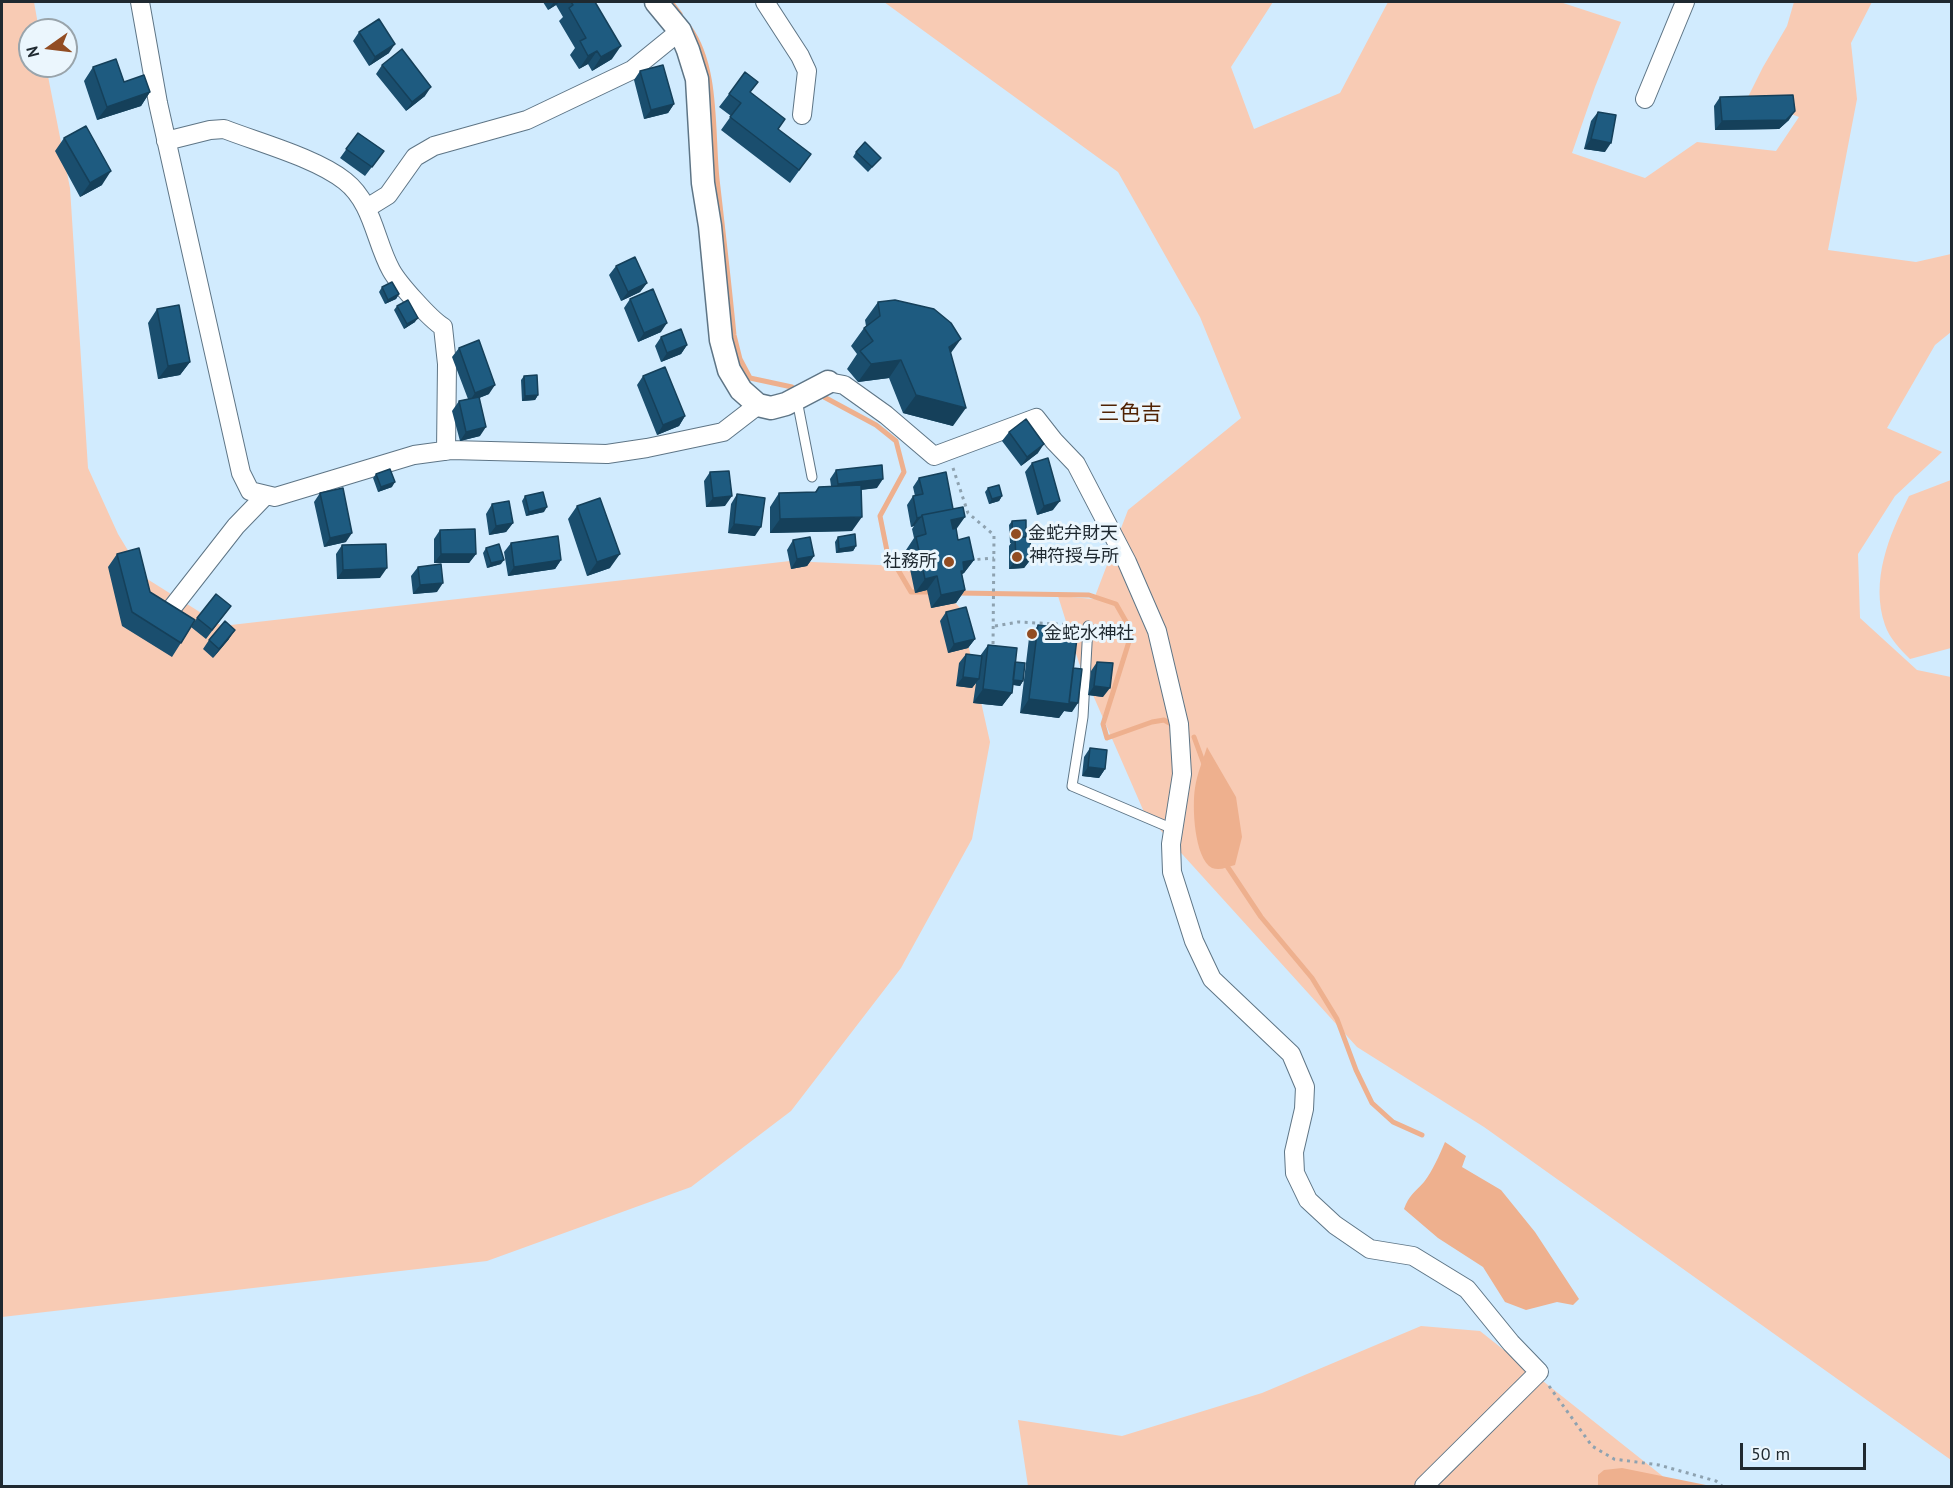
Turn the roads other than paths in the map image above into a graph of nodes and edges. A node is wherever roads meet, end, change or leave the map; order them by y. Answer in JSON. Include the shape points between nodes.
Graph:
{"nodes":[{"id":1,"x":140,"y":2,"type":"edge"},
{"id":2,"x":656,"y":2,"type":"edge"},
{"id":3,"x":765,"y":2,"type":"edge"},
{"id":4,"x":1685,"y":2,"type":"edge"},
{"id":5,"x":680,"y":32,"type":"junction"},
{"id":6,"x":1644,"y":99,"type":"dead end"},
{"id":7,"x":802,"y":115,"type":"dead end"},
{"id":8,"x":166,"y":141,"type":"junction"},
{"id":9,"x":367,"y":208,"type":"junction"},
{"id":10,"x":828,"y":382,"type":"joint"},
{"id":11,"x":797,"y":399,"type":"junction"},
{"id":12,"x":758,"y":405,"type":"junction"},
{"id":13,"x":446,"y":451,"type":"junction"},
{"id":14,"x":812,"y":477,"type":"dead end"},
{"id":15,"x":266,"y":495,"type":"junction"},
{"id":16,"x":168,"y":613,"type":"edge"},
{"id":17,"x":1088,"y":626,"type":"road end"},
{"id":18,"x":1173,"y":829,"type":"junction"},
{"id":19,"x":1424,"y":1486,"type":"edge"}],
"edges":[{"from":1,"to":8,"type":"street"},
{"from":2,"to":5,"type":"street"},
{"from":3,"to":7,"type":"street","via":[[807,72]]},
{"from":4,"to":6,"type":"street"},
{"from":5,"to":9,"type":"street","via":[[632,70],[527,120],[434,146],[415,157],[388,195]]},
{"from":5,"to":12,"type":"street","via":[[698,79],[703,183],[721,340],[729,370],[741,390]]},
{"from":8,"to":9,"type":"street","via":[[224,129],[320,165],[347,182]]},
{"from":8,"to":15,"type":"street","via":[[241,473],[250,491]]},
{"from":9,"to":13,"type":"street","via":[[391,271],[433,321],[443,327],[447,364]]},
{"from":10,"to":11,"type":"street"},
{"from":10,"to":18,"type":"street","via":[[844,385],[934,456],[1036,418],[1076,464],[1127,562],[1157,631],[1179,724],[1182,774]]},
{"from":11,"to":12,"type":"street","via":[[771,408]]},
{"from":11,"to":14,"type":"lane"},
{"from":12,"to":13,"type":"street","via":[[723,432],[607,454]]},
{"from":13,"to":15,"type":"street","via":[[414,454],[275,497]]},
{"from":15,"to":16,"type":"street","via":[[236,526]]},
{"from":17,"to":18,"type":"lane","via":[[1083,717],[1072,786]]},
{"from":18,"to":19,"type":"street","via":[[1172,872],[1194,941],[1212,979],[1291,1054],[1305,1087],[1294,1152],[1295,1173],[1308,1200],[1370,1250],[1413,1256],[1467,1289],[1539,1372]]}]}
